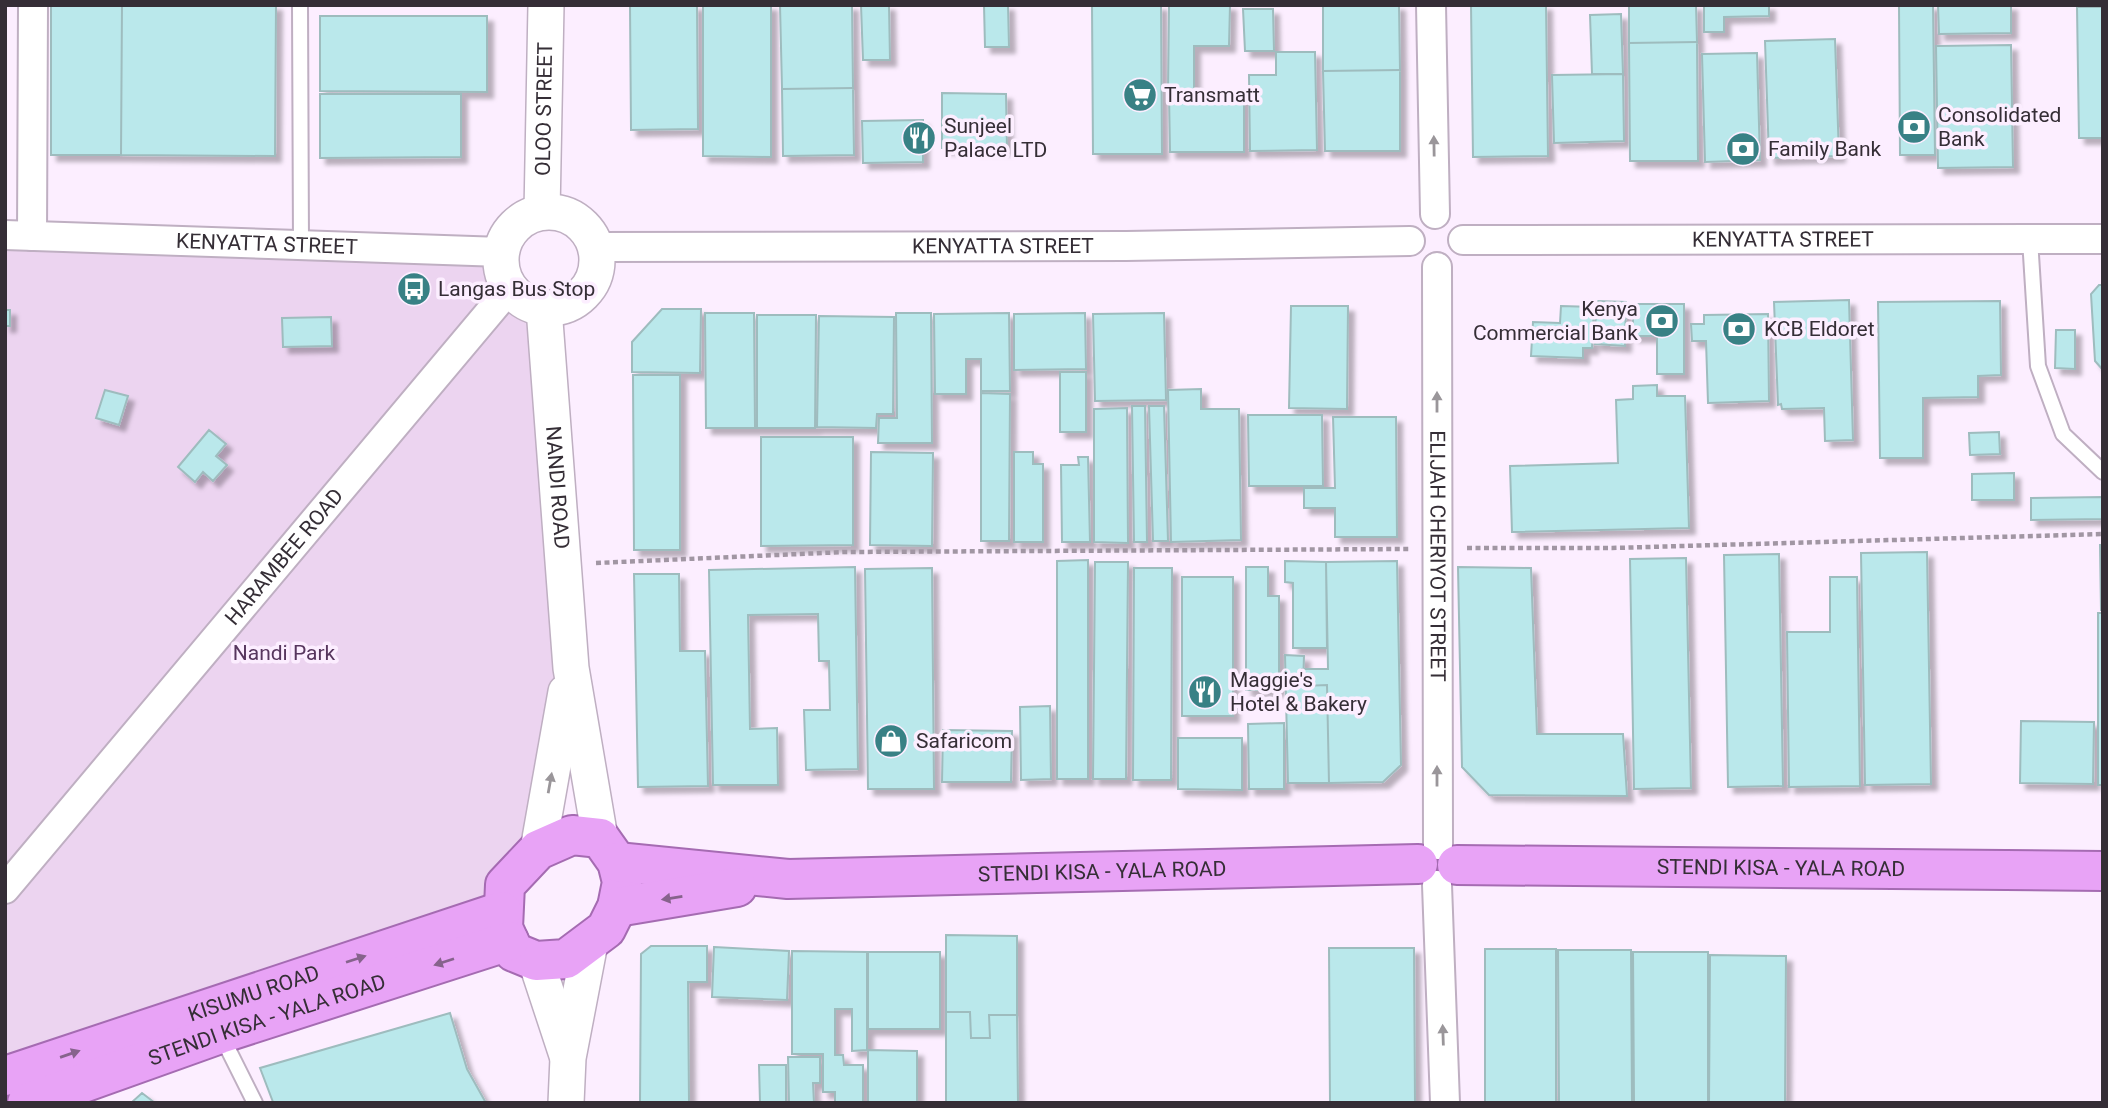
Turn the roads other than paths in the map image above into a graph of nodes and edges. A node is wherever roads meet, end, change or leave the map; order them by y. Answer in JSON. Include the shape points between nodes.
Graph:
{"nodes":[{"id":1,"x":33,"y":5,"type":"edge"},
{"id":2,"x":300,"y":5,"type":"edge"},
{"id":3,"x":546,"y":5,"type":"edge"},
{"id":4,"x":1431,"y":5,"type":"edge"},
{"id":5,"x":542,"y":212,"type":"junction"},
{"id":6,"x":1435,"y":214,"type":"junction"},
{"id":7,"x":19,"y":235,"type":"edge"},
{"id":8,"x":2030,"y":239,"type":"junction"},
{"id":9,"x":2103,"y":239,"type":"edge"},
{"id":10,"x":1462,"y":240,"type":"junction"},
{"id":11,"x":1410,"y":241,"type":"junction"},
{"id":12,"x":301,"y":245,"type":"junction"},
{"id":13,"x":595,"y":247,"type":"junction"},
{"id":14,"x":502,"y":252,"type":"junction"},
{"id":15,"x":1437,"y":267,"type":"junction"},
{"id":16,"x":510,"y":288,"type":"junction"},
{"id":17,"x":544,"y":308,"type":"junction"},
{"id":18,"x":2103,"y":472,"type":"edge"},
{"id":19,"x":571,"y":668,"type":"junction"},
{"id":20,"x":538,"y":850,"type":"junction"},
{"id":21,"x":608,"y":850,"type":"junction"},
{"id":22,"x":1437,"y":865,"type":"junction"},
{"id":23,"x":2103,"y":872,"type":"edge"},
{"id":24,"x":788,"y":879,"type":"junction"},
{"id":25,"x":5,"y":889,"type":"edge"},
{"id":26,"x":617,"y":907,"type":"junction"},
{"id":27,"x":516,"y":937,"type":"junction"},
{"id":28,"x":590,"y":943,"type":"junction"},
{"id":29,"x":210,"y":1022,"type":"junction"},
{"id":30,"x":568,"y":1058,"type":"junction"},
{"id":31,"x":5,"y":1076,"type":"edge"},
{"id":32,"x":27,"y":1103,"type":"edge"},
{"id":33,"x":255,"y":1103,"type":"edge"},
{"id":34,"x":566,"y":1103,"type":"edge"},
{"id":35,"x":1445,"y":1103,"type":"edge"}],
"edges":[{"from":1,"to":7,"type":"street","name":"KENYATTA STREET"},
{"from":2,"to":12,"type":"lane"},
{"from":3,"to":5,"type":"street","name":"OLOO STREET"},
{"from":6,"to":4,"type":"street","one_way":true},
{"from":5,"to":13,"type":"street","via":[[556,212],[580,223]]},
{"from":5,"to":14,"type":"street","via":[[515,226]]},
{"from":6,"to":10,"type":"street","via":[[1457,224]]},
{"from":6,"to":11,"type":"street","via":[[1420,220]]},
{"from":7,"to":12,"type":"street","name":"KENYATTA STREET"},
{"from":8,"to":9,"type":"street","name":"KENYATTA STREET"},
{"from":8,"to":10,"type":"street","name":"KENYATTA STREET"},
{"from":8,"to":18,"type":"lane","via":[[2038,366],[2063,434]]},
{"from":10,"to":15,"type":"street","via":[[1452,261]]},
{"from":11,"to":13,"type":"street","name":"KENYATTA STREET"},
{"from":11,"to":15,"type":"street","via":[[1416,257]]},
{"from":12,"to":14,"type":"street","name":"KENYATTA STREET"},
{"from":13,"to":17,"type":"street","via":[[594,278],[585,292],[566,304]]},
{"from":14,"to":16,"type":"street","via":[[501,265]]},
{"from":22,"to":15,"type":"street","name":"ELIJAH CHERIYOT STREET","one_way":true},
{"from":16,"to":17,"type":"street","via":[[519,298]]},
{"from":16,"to":25,"type":"street","name":"HARAMBEE ROAD"},
{"from":17,"to":19,"type":"street","name":"NANDI ROAD"},
{"from":20,"to":19,"type":"street","name":"NANDI ROAD","one_way":true},
{"from":19,"to":21,"type":"street","name":"NANDI ROAD"},
{"from":20,"to":21,"type":"highway","via":[[572,835]]},
{"from":20,"to":27,"type":"highway","via":[[505,885]]},
{"from":21,"to":24,"type":"highway","name":"STENDI KISA - YALA ROAD"},
{"from":21,"to":26,"type":"highway","via":[[622,881]]},
{"from":22,"to":23,"type":"highway","name":"STENDI KISA - YALA ROAD"},
{"from":22,"to":24,"type":"highway","name":"STENDI KISA - YALA ROAD"},
{"from":35,"to":22,"type":"street","name":"ELIJAH CHERIYOT STREET","one_way":true},
{"from":24,"to":26,"type":"highway","name":"STENDI KISA - YALA ROAD","one_way":true},
{"from":26,"to":28,"type":"highway","via":[[606,929]]},
{"from":27,"to":28,"type":"highway","via":[[566,959]]},
{"from":27,"to":29,"type":"highway","name":"STENDI KISA - YALA ROAD"},
{"from":27,"to":30,"type":"street"},
{"from":28,"to":30,"type":"street"},
{"from":31,"to":29,"type":"highway","name":"KISUMU ROAD","one_way":true},
{"from":29,"to":32,"type":"highway","name":"STENDI KISA - YALA ROAD"},
{"from":29,"to":33,"type":"lane"},
{"from":30,"to":34,"type":"street"}]}
